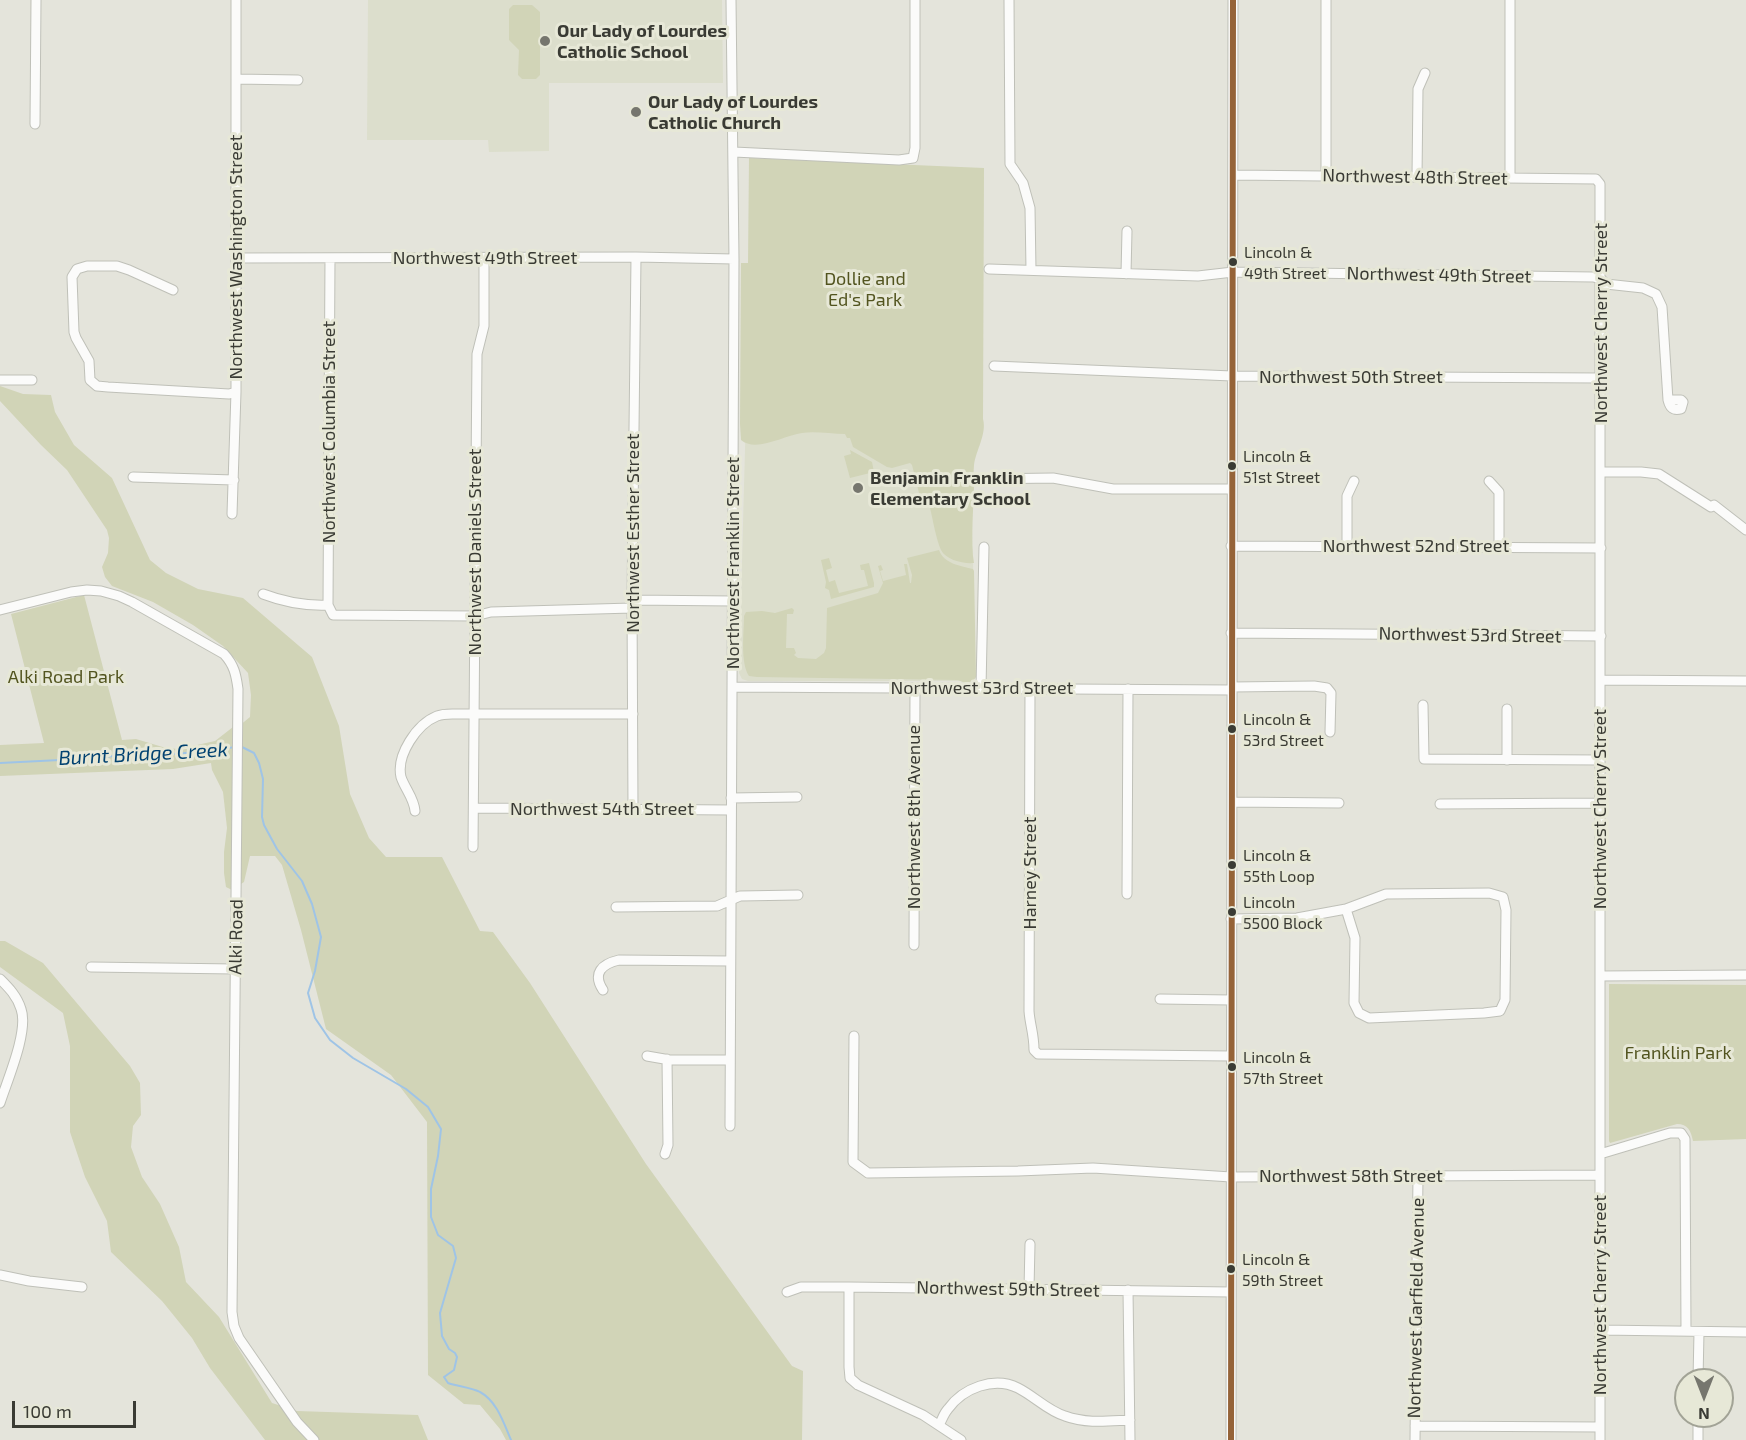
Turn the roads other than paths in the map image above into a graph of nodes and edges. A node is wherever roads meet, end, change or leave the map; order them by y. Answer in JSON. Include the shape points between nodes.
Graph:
{"nodes":[{"id":1,"x":36,"y":0,"type":"edge"},
{"id":2,"x":236,"y":0,"type":"edge"},
{"id":3,"x":731,"y":0,"type":"edge"},
{"id":4,"x":915,"y":0,"type":"edge"},
{"id":5,"x":1009,"y":0,"type":"edge"},
{"id":6,"x":1233,"y":0,"type":"edge"},
{"id":7,"x":1326,"y":0,"type":"edge"},
{"id":8,"x":1510,"y":0,"type":"edge"},
{"id":9,"x":1425,"y":73,"type":"dead end"},
{"id":10,"x":236,"y":79,"type":"junction"},
{"id":11,"x":298,"y":80,"type":"dead end"},
{"id":12,"x":35,"y":124,"type":"dead end"},
{"id":13,"x":734,"y":152,"type":"junction"},
{"id":14,"x":1233,"y":175,"type":"junction"},
{"id":15,"x":1326,"y":176,"type":"junction"},
{"id":16,"x":1417,"y":177,"type":"junction"},
{"id":17,"x":1510,"y":178,"type":"junction"},
{"id":18,"x":1596,"y":179,"type":"joint"},
{"id":19,"x":1127,"y":231,"type":"dead end"},
{"id":20,"x":636,"y":257,"type":"junction"},
{"id":21,"x":236,"y":258,"type":"junction"},
{"id":22,"x":330,"y":258,"type":"junction"},
{"id":23,"x":483,"y":258,"type":"junction"},
{"id":24,"x":734,"y":259,"type":"junction"},
{"id":25,"x":989,"y":269,"type":"dead end"},
{"id":26,"x":1031,"y":270,"type":"junction"},
{"id":27,"x":1233,"y":272,"type":"junction"},
{"id":28,"x":1126,"y":274,"type":"junction"},
{"id":29,"x":1601,"y":279,"type":"junction"},
{"id":30,"x":173,"y":290,"type":"dead end"},
{"id":31,"x":994,"y":366,"type":"dead end"},
{"id":32,"x":1232,"y":376,"type":"junction"},
{"id":33,"x":1600,"y":378,"type":"junction"},
{"id":34,"x":0,"y":380,"type":"edge"},
{"id":35,"x":32,"y":380,"type":"dead end"},
{"id":36,"x":236,"y":392,"type":"junction"},
{"id":37,"x":1668,"y":400,"type":"dead end"},
{"id":38,"x":1601,"y":472,"type":"junction"},
{"id":39,"x":134,"y":477,"type":"dead end"},
{"id":40,"x":984,"y":478,"type":"dead end"},
{"id":41,"x":234,"y":480,"type":"junction"},
{"id":42,"x":1354,"y":481,"type":"dead end"},
{"id":43,"x":1489,"y":481,"type":"dead end"},
{"id":44,"x":1232,"y":489,"type":"junction"},
{"id":45,"x":232,"y":514,"type":"dead end"},
{"id":46,"x":1746,"y":530,"type":"edge"},
{"id":47,"x":1231,"y":546,"type":"junction"},
{"id":48,"x":1347,"y":546,"type":"junction"},
{"id":49,"x":984,"y":547,"type":"dead end"},
{"id":50,"x":1499,"y":547,"type":"junction"},
{"id":51,"x":1601,"y":548,"type":"junction"},
{"id":52,"x":263,"y":594,"type":"dead end"},
{"id":53,"x":733,"y":601,"type":"junction"},
{"id":54,"x":632,"y":604,"type":"junction"},
{"id":55,"x":328,"y":605,"type":"junction"},
{"id":56,"x":0,"y":610,"type":"edge"},
{"id":57,"x":475,"y":616,"type":"junction"},
{"id":58,"x":1231,"y":633,"type":"junction"},
{"id":59,"x":1601,"y":636,"type":"junction"},
{"id":60,"x":1600,"y":680,"type":"junction"},
{"id":61,"x":1746,"y":681,"type":"edge"},
{"id":62,"x":732,"y":687,"type":"junction"},
{"id":63,"x":915,"y":688,"type":"junction"},
{"id":64,"x":981,"y":688,"type":"junction"},
{"id":65,"x":1232,"y":688,"type":"junction"},
{"id":66,"x":1030,"y":689,"type":"junction"},
{"id":67,"x":1128,"y":689,"type":"junction"},
{"id":68,"x":1424,"y":705,"type":"dead end"},
{"id":69,"x":1507,"y":709,"type":"dead end"},
{"id":70,"x":474,"y":714,"type":"junction"},
{"id":71,"x":633,"y":714,"type":"junction"},
{"id":72,"x":1330,"y":732,"type":"dead end"},
{"id":73,"x":1507,"y":760,"type":"junction"},
{"id":74,"x":1600,"y":760,"type":"junction"},
{"id":75,"x":797,"y":797,"type":"dead end"},
{"id":76,"x":731,"y":798,"type":"junction"},
{"id":77,"x":1232,"y":802,"type":"junction"},
{"id":78,"x":1339,"y":803,"type":"dead end"},
{"id":79,"x":1600,"y":803,"type":"junction"},
{"id":80,"x":1440,"y":804,"type":"dead end"},
{"id":81,"x":474,"y":808,"type":"junction"},
{"id":82,"x":633,"y":810,"type":"junction"},
{"id":83,"x":731,"y":810,"type":"junction"},
{"id":84,"x":415,"y":811,"type":"dead end"},
{"id":85,"x":473,"y":847,"type":"dead end"},
{"id":86,"x":1127,"y":894,"type":"dead end"},
{"id":87,"x":798,"y":895,"type":"dead end"},
{"id":88,"x":730,"y":899,"type":"junction"},
{"id":89,"x":616,"y":907,"type":"dead end"},
{"id":90,"x":1346,"y":909,"type":"junction"},
{"id":91,"x":1231,"y":919,"type":"junction"},
{"id":92,"x":914,"y":945,"type":"dead end"},
{"id":93,"x":730,"y":961,"type":"junction"},
{"id":94,"x":91,"y":967,"type":"dead end"},
{"id":95,"x":235,"y":969,"type":"junction"},
{"id":96,"x":1746,"y":975,"type":"edge"},
{"id":97,"x":1600,"y":976,"type":"junction"},
{"id":98,"x":0,"y":979,"type":"edge"},
{"id":99,"x":603,"y":990,"type":"dead end"},
{"id":100,"x":1160,"y":999,"type":"dead end"},
{"id":101,"x":1231,"y":1000,"type":"junction"},
{"id":102,"x":854,"y":1036,"type":"dead end"},
{"id":103,"x":647,"y":1056,"type":"dead end"},
{"id":104,"x":1231,"y":1056,"type":"junction"},
{"id":105,"x":667,"y":1059,"type":"junction"},
{"id":106,"x":730,"y":1060,"type":"junction"},
{"id":107,"x":0,"y":1104,"type":"edge"},
{"id":108,"x":730,"y":1126,"type":"dead end"},
{"id":109,"x":665,"y":1154,"type":"dead end"},
{"id":110,"x":1600,"y":1154,"type":"junction"},
{"id":111,"x":1600,"y":1175,"type":"junction"},
{"id":112,"x":1418,"y":1176,"type":"junction"},
{"id":113,"x":1231,"y":1177,"type":"junction"},
{"id":114,"x":1030,"y":1244,"type":"dead end"},
{"id":115,"x":0,"y":1275,"type":"edge"},
{"id":116,"x":82,"y":1287,"type":"dead end"},
{"id":117,"x":849,"y":1287,"type":"junction"},
{"id":118,"x":1029,"y":1289,"type":"junction"},
{"id":119,"x":1128,"y":1290,"type":"junction"},
{"id":120,"x":787,"y":1292,"type":"dead end"},
{"id":121,"x":1231,"y":1292,"type":"junction"},
{"id":122,"x":1600,"y":1330,"type":"junction"},
{"id":123,"x":1686,"y":1330,"type":"junction"},
{"id":124,"x":1699,"y":1332,"type":"junction"},
{"id":125,"x":1746,"y":1332,"type":"edge"},
{"id":126,"x":1698,"y":1368,"type":"edge"},
{"id":127,"x":1130,"y":1420,"type":"junction"},
{"id":128,"x":939,"y":1425,"type":"junction"},
{"id":129,"x":1415,"y":1426,"type":"junction"},
{"id":130,"x":1600,"y":1427,"type":"junction"},
{"id":131,"x":314,"y":1440,"type":"edge"},
{"id":132,"x":961,"y":1440,"type":"edge"},
{"id":133,"x":1130,"y":1440,"type":"edge"},
{"id":134,"x":1231,"y":1440,"type":"edge"},
{"id":135,"x":1415,"y":1440,"type":"edge"},
{"id":136,"x":1600,"y":1440,"type":"edge"}],
"edges":[{"from":1,"to":12,"type":"street"},
{"from":2,"to":10,"type":"street","name":"Northwest Washington Street"},
{"from":3,"to":13,"type":"street","name":"Northwest Franklin Street"},
{"from":4,"to":13,"type":"street","via":[[913,158]]},
{"from":5,"to":26,"type":"street","via":[[1010,164],[1023,183],[1030,208]]},
{"from":6,"to":14,"type":"street"},
{"from":7,"to":15,"type":"street"},
{"from":8,"to":17,"type":"street"},
{"from":9,"to":16,"type":"street","via":[[1418,89]]},
{"from":10,"to":11,"type":"street"},
{"from":10,"to":21,"type":"street","name":"Northwest Washington Street"},
{"from":13,"to":24,"type":"street","name":"Northwest Franklin Street"},
{"from":14,"to":15,"type":"street","name":"Northwest 48th Street"},
{"from":14,"to":27,"type":"street"},
{"from":15,"to":16,"type":"street","name":"Northwest 48th Street"},
{"from":16,"to":17,"type":"street","name":"Northwest 48th Street"},
{"from":17,"to":18,"type":"street","name":"Northwest 48th Street"},
{"from":18,"to":29,"type":"street","name":"Northwest Cherry Street","via":[[1601,191]]},
{"from":19,"to":28,"type":"street"},
{"from":20,"to":23,"type":"street","name":"Northwest 49th Street"},
{"from":20,"to":24,"type":"street","name":"Northwest 49th Street"},
{"from":20,"to":54,"type":"street","name":"Northwest Esther Street"},
{"from":21,"to":22,"type":"street","name":"Northwest 49th Street"},
{"from":21,"to":36,"type":"street","name":"Northwest Washington Street"},
{"from":22,"to":23,"type":"street","name":"Northwest 49th Street"},
{"from":22,"to":55,"type":"street","name":"Northwest Columbia Street"},
{"from":23,"to":57,"type":"street","name":"Northwest Daniels Street","via":[[484,326],[477,354]]},
{"from":24,"to":53,"type":"street","name":"Northwest Franklin Street"},
{"from":25,"to":26,"type":"street","name":"Northwest 49th Street"},
{"from":26,"to":28,"type":"street","name":"Northwest 49th Street"},
{"from":27,"to":28,"type":"street","name":"Northwest 49th Street","via":[[1198,276]]},
{"from":27,"to":29,"type":"street","name":"Northwest 49th Street"},
{"from":27,"to":32,"type":"street"},
{"from":29,"to":33,"type":"street","name":"Northwest Cherry Street"},
{"from":29,"to":37,"type":"street","name":"Northwest 49th Street","via":[[1606,284],[1643,288],[1656,294],[1662,306]]},
{"from":30,"to":36,"type":"street","via":[[117,266],[77,269],[72,277],[74,332],[89,361],[90,380],[97,386],[108,387]]},
{"from":31,"to":32,"type":"street","name":"Northwest 50th Street"},
{"from":32,"to":33,"type":"street","name":"Northwest 50th Street"},
{"from":32,"to":44,"type":"street"},
{"from":33,"to":38,"type":"street","name":"Northwest Cherry Street"},
{"from":34,"to":35,"type":"street"},
{"from":36,"to":41,"type":"street","name":"Northwest Washington Street"},
{"from":38,"to":46,"type":"street","via":[[1659,474],[1711,507],[1714,505]]},
{"from":38,"to":51,"type":"street","name":"Northwest Cherry Street"},
{"from":39,"to":41,"type":"street"},
{"from":40,"to":44,"type":"street","via":[[1053,478],[1113,489]]},
{"from":41,"to":45,"type":"street","name":"Northwest Washington Street"},
{"from":42,"to":48,"type":"street","via":[[1347,496]]},
{"from":43,"to":50,"type":"street","via":[[1499,492]]},
{"from":44,"to":47,"type":"street"},
{"from":47,"to":48,"type":"street","name":"Northwest 52nd Street"},
{"from":47,"to":58,"type":"street"},
{"from":48,"to":50,"type":"street","name":"Northwest 52nd Street"},
{"from":49,"to":64,"type":"street"},
{"from":50,"to":51,"type":"street","name":"Northwest 52nd Street"},
{"from":51,"to":59,"type":"street","name":"Northwest Cherry Street"},
{"from":52,"to":55,"type":"street","via":[[282,602]]},
{"from":53,"to":54,"type":"street"},
{"from":53,"to":62,"type":"street","name":"Northwest Franklin Street"},
{"from":54,"to":57,"type":"street"},
{"from":54,"to":71,"type":"street","name":"Northwest Esther Street"},
{"from":55,"to":57,"type":"street","via":[[333,615]]},
{"from":56,"to":95,"type":"street","name":"Alki Road","via":[[71,592],[102,591],[132,602],[231,661],[238,689]]},
{"from":57,"to":70,"type":"street","name":"Northwest Daniels Street"},
{"from":58,"to":59,"type":"street","name":"Northwest 53rd Street"},
{"from":58,"to":65,"type":"street"},
{"from":59,"to":60,"type":"street","name":"Northwest Cherry Street"},
{"from":60,"to":61,"type":"street"},
{"from":60,"to":74,"type":"street","name":"Northwest Cherry Street"},
{"from":62,"to":63,"type":"street","name":"Northwest 53rd Street"},
{"from":62,"to":76,"type":"street","name":"Northwest Franklin Street"},
{"from":63,"to":64,"type":"street","name":"Northwest 53rd Street"},
{"from":63,"to":92,"type":"street","name":"Northwest 8th Avenue"},
{"from":64,"to":66,"type":"street","name":"Northwest 53rd Street"},
{"from":65,"to":67,"type":"street","name":"Northwest 53rd Street"},
{"from":65,"to":72,"type":"street","name":"Northwest 53rd Street","via":[[1327,688]]},
{"from":65,"to":77,"type":"street"},
{"from":66,"to":67,"type":"street","name":"Northwest 53rd Street"},
{"from":66,"to":104,"type":"street","name":"Harney Street","via":[[1029,1021],[1034,1032],[1034,1050],[1038,1054]]},
{"from":67,"to":86,"type":"street"},
{"from":68,"to":73,"type":"street","via":[[1424,759]]},
{"from":69,"to":73,"type":"street"},
{"from":70,"to":71,"type":"street"},
{"from":70,"to":81,"type":"street","name":"Northwest Daniels Street"},
{"from":70,"to":84,"type":"street","via":[[435,716],[402,753],[401,773]]},
{"from":71,"to":82,"type":"street","name":"Northwest Esther Street"},
{"from":73,"to":74,"type":"street"},
{"from":74,"to":79,"type":"street","name":"Northwest Cherry Street"},
{"from":75,"to":76,"type":"street"},
{"from":76,"to":83,"type":"street","name":"Northwest Franklin Street"},
{"from":77,"to":78,"type":"street"},
{"from":77,"to":91,"type":"street"},
{"from":79,"to":80,"type":"street"},
{"from":79,"to":97,"type":"street","name":"Northwest Cherry Street"},
{"from":81,"to":82,"type":"street","name":"Northwest 54th Street"},
{"from":81,"to":85,"type":"street","name":"Northwest Daniels Street"},
{"from":82,"to":83,"type":"street","name":"Northwest 54th Street"},
{"from":83,"to":88,"type":"street","name":"Northwest Franklin Street"},
{"from":87,"to":88,"type":"street"},
{"from":88,"to":89,"type":"street","via":[[717,906]]},
{"from":88,"to":93,"type":"street","name":"Northwest Franklin Street"},
{"from":90,"to":90,"type":"street","via":[[1386,894],[1489,893],[1503,897],[1505,1000],[1500,1011],[1369,1018],[1359,1013],[1354,1004],[1355,938]]},
{"from":90,"to":91,"type":"street","via":[[1297,918]]},
{"from":91,"to":101,"type":"street"},
{"from":93,"to":99,"type":"street","via":[[614,961],[598,975]]},
{"from":93,"to":106,"type":"street","name":"Northwest Franklin Street"},
{"from":94,"to":95,"type":"street"},
{"from":95,"to":131,"type":"street","name":"Alki Road","via":[[234,1326],[297,1422]]},
{"from":96,"to":97,"type":"street"},
{"from":97,"to":110,"type":"street","name":"Northwest Cherry Street"},
{"from":98,"to":107,"type":"street","via":[[18,999],[23,1024]]},
{"from":100,"to":101,"type":"street"},
{"from":101,"to":104,"type":"street"},
{"from":102,"to":113,"type":"street","name":"Northwest 58th Street","via":[[853,1162],[868,1173],[1093,1168]]},
{"from":103,"to":105,"type":"street"},
{"from":104,"to":113,"type":"street"},
{"from":105,"to":106,"type":"street"},
{"from":105,"to":109,"type":"street"},
{"from":106,"to":108,"type":"street","name":"Northwest Franklin Street"},
{"from":110,"to":111,"type":"street","name":"Northwest Cherry Street"},
{"from":110,"to":123,"type":"street","via":[[1670,1134],[1681,1133],[1685,1139]]},
{"from":111,"to":112,"type":"street","name":"Northwest 58th Street"},
{"from":111,"to":122,"type":"street","name":"Northwest Cherry Street"},
{"from":112,"to":113,"type":"street","name":"Northwest 58th Street"},
{"from":112,"to":129,"type":"street","name":"Northwest Garfield Avenue"},
{"from":113,"to":121,"type":"street"},
{"from":114,"to":118,"type":"street"},
{"from":115,"to":116,"type":"street"},
{"from":117,"to":118,"type":"street","name":"Northwest 59th Street"},
{"from":117,"to":120,"type":"street","name":"Northwest 59th Street","via":[[801,1287]]},
{"from":117,"to":128,"type":"street","via":[[850,1378]]},
{"from":118,"to":119,"type":"street","name":"Northwest 59th Street"},
{"from":119,"to":121,"type":"street","name":"Northwest 59th Street"},
{"from":119,"to":127,"type":"street"},
{"from":121,"to":134,"type":"street"},
{"from":122,"to":123,"type":"street"},
{"from":122,"to":130,"type":"street","name":"Northwest Cherry Street"},
{"from":123,"to":124,"type":"street"},
{"from":124,"to":125,"type":"street"},
{"from":124,"to":126,"type":"street"},
{"from":127,"to":128,"type":"street","via":[[1081,1421],[1062,1415],[1017,1388],[995,1383],[963,1394],[948,1407]]},
{"from":127,"to":133,"type":"street"},
{"from":128,"to":132,"type":"street"},
{"from":129,"to":130,"type":"street"},
{"from":129,"to":135,"type":"street","name":"Northwest Garfield Avenue"},
{"from":130,"to":136,"type":"street","name":"Northwest Cherry Street"}]}
